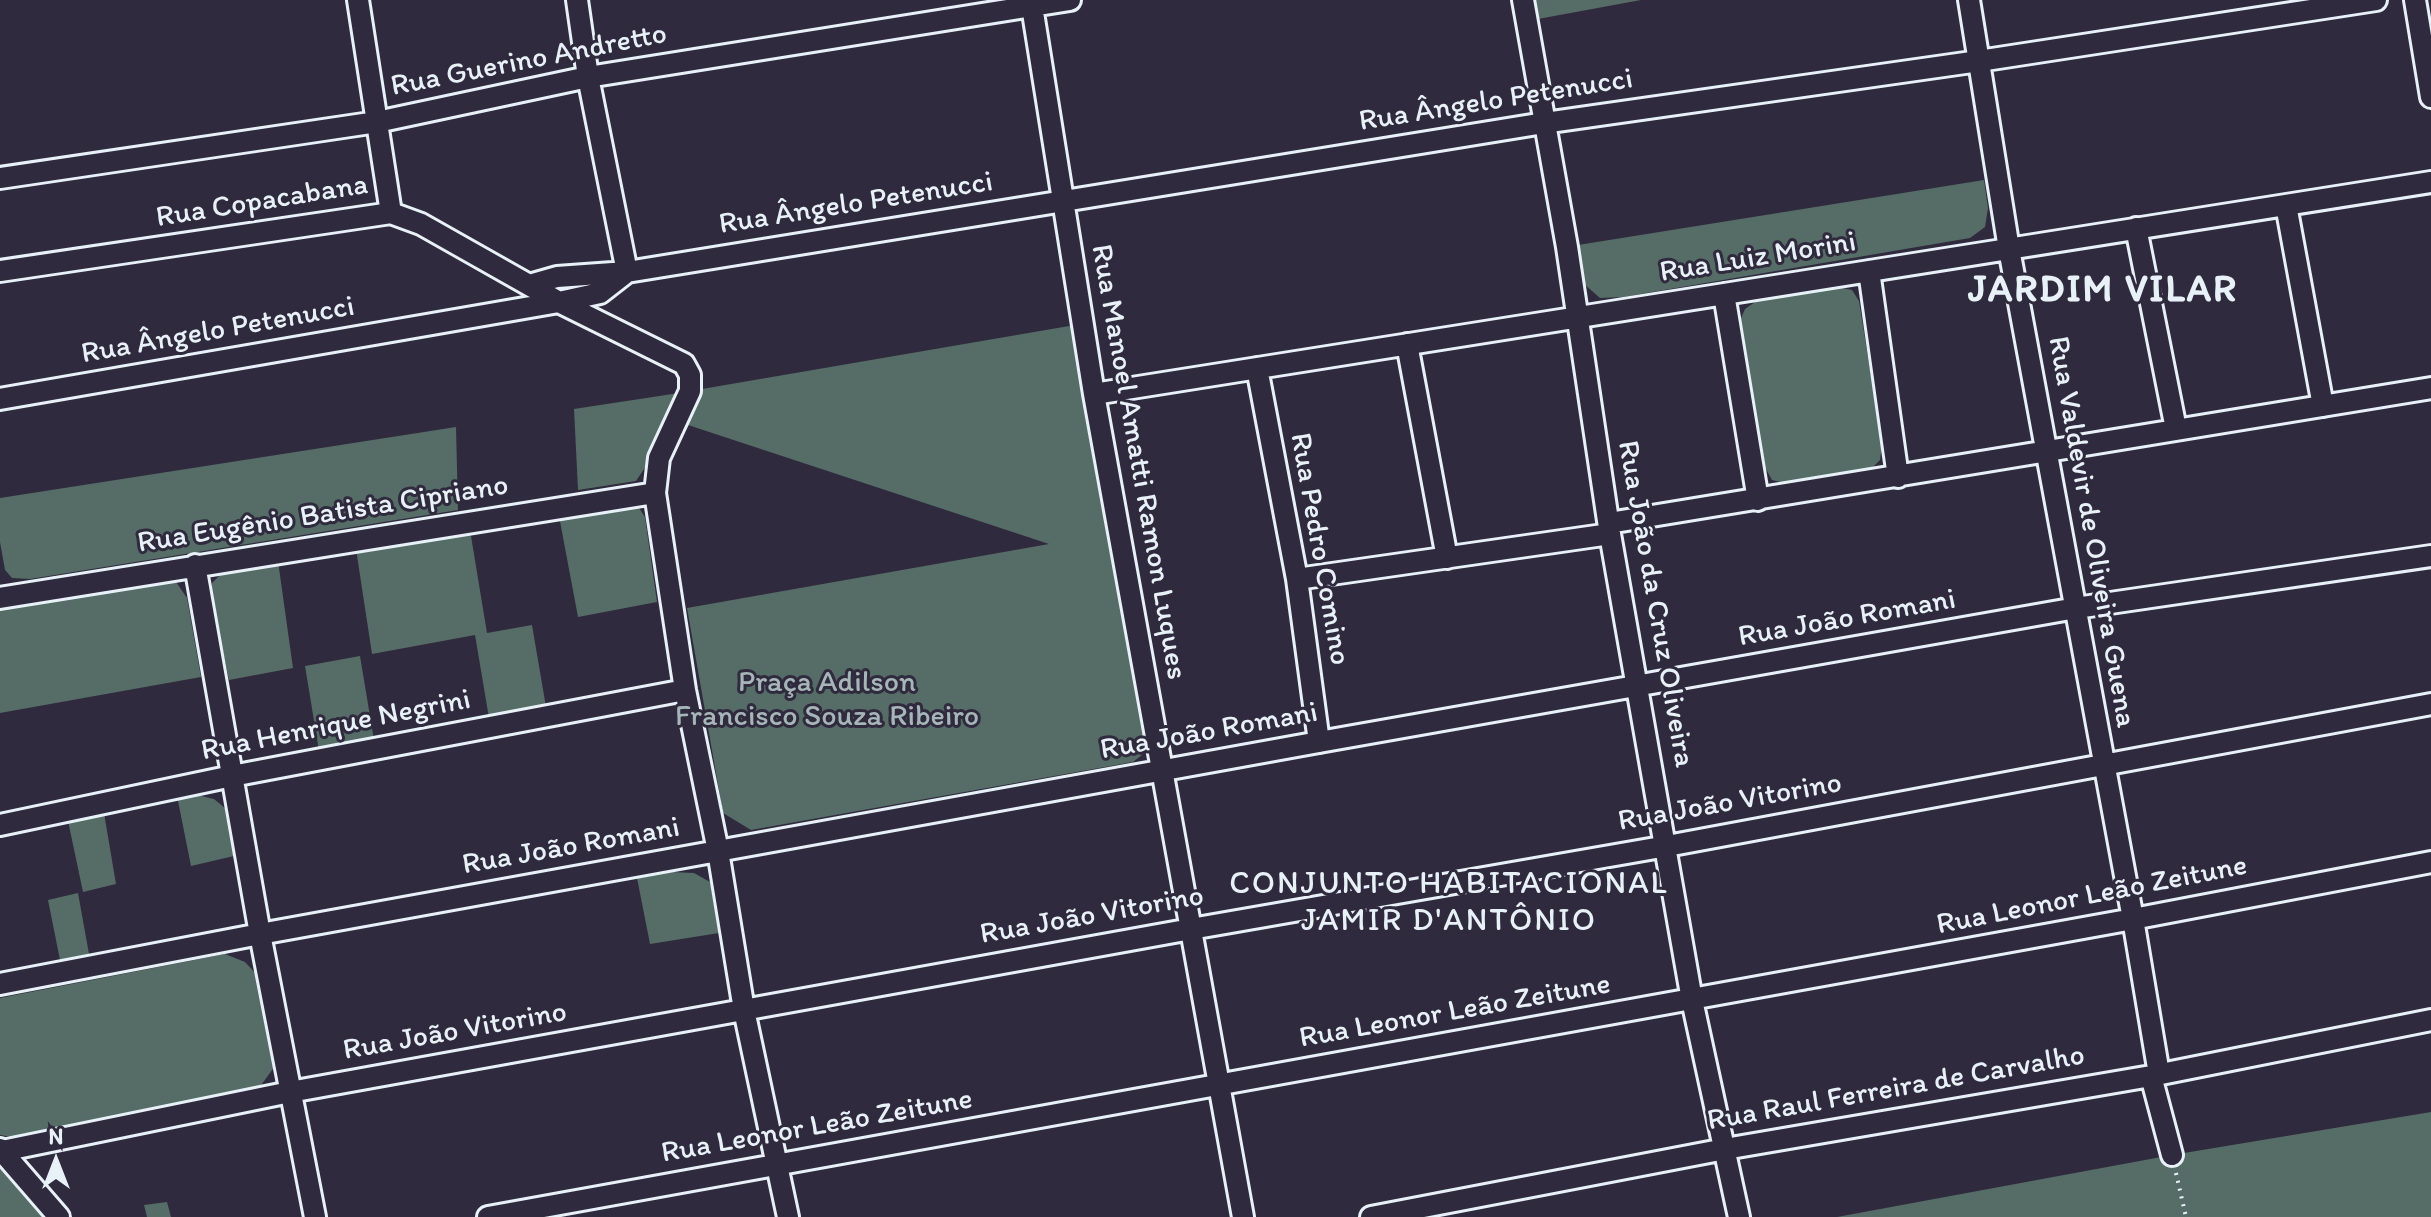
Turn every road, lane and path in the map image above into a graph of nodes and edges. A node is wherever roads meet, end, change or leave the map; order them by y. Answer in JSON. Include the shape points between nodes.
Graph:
{"nodes":[{"id":1,"x":358,"y":0,"type":"edge"},
{"id":2,"x":577,"y":0,"type":"edge"},
{"id":3,"x":1070,"y":0,"type":"edge"},
{"id":4,"x":1523,"y":0,"type":"edge"},
{"id":5,"x":1969,"y":0,"type":"edge"},
{"id":6,"x":2376,"y":0,"type":"edge"},
{"id":7,"x":2415,"y":0,"type":"edge"},
{"id":8,"x":1032,"y":3,"type":"edge"},
{"id":9,"x":1979,"y":61,"type":"junction"},
{"id":10,"x":588,"y":77,"type":"junction"},
{"id":11,"x":2431,"y":97,"type":"edge"},
{"id":12,"x":377,"y":122,"type":"junction"},
{"id":13,"x":1544,"y":123,"type":"junction"},
{"id":14,"x":0,"y":178,"type":"edge"},
{"id":15,"x":2431,"y":182,"type":"edge"},
{"id":16,"x":1064,"y":200,"type":"junction"},
{"id":17,"x":2286,"y":205,"type":"junction"},
{"id":18,"x":391,"y":213,"type":"junction"},
{"id":19,"x":2136,"y":228,"type":"junction"},
{"id":20,"x":2009,"y":249,"type":"junction"},
{"id":21,"x":0,"y":271,"type":"edge"},
{"id":22,"x":1869,"y":271,"type":"junction"},
{"id":23,"x":627,"y":272,"type":"junction"},
{"id":24,"x":529,"y":285,"type":"junction"},
{"id":25,"x":1724,"y":294,"type":"junction"},
{"id":26,"x":559,"y":302,"type":"junction"},
{"id":27,"x":1578,"y":317,"type":"junction"},
{"id":28,"x":1407,"y":344,"type":"junction"},
{"id":29,"x":1257,"y":368,"type":"junction"},
{"id":30,"x":2431,"y":388,"type":"edge"},
{"id":31,"x":1094,"y":394,"type":"junction"},
{"id":32,"x":0,"y":399,"type":"edge"},
{"id":33,"x":2323,"y":406,"type":"junction"},
{"id":34,"x":2176,"y":429,"type":"junction"},
{"id":35,"x":2046,"y":452,"type":"junction"},
{"id":36,"x":1898,"y":477,"type":"junction"},
{"id":37,"x":655,"y":493,"type":"junction"},
{"id":38,"x":1758,"y":500,"type":"junction"},
{"id":39,"x":1609,"y":529,"type":"junction"},
{"id":40,"x":2431,"y":556,"type":"edge"},
{"id":41,"x":1447,"y":558,"type":"junction"},
{"id":42,"x":195,"y":565,"type":"junction"},
{"id":43,"x":1297,"y":579,"type":"junction"},
{"id":44,"x":0,"y":598,"type":"edge"},
{"id":45,"x":2076,"y":608,"type":"junction"},
{"id":46,"x":1638,"y":686,"type":"junction"},
{"id":47,"x":685,"y":690,"type":"junction"},
{"id":48,"x":2431,"y":704,"type":"edge"},
{"id":49,"x":1319,"y":742,"type":"junction"},
{"id":50,"x":2103,"y":764,"type":"junction"},
{"id":51,"x":1161,"y":771,"type":"junction"},
{"id":52,"x":232,"y":776,"type":"junction"},
{"id":53,"x":0,"y":825,"type":"edge"},
{"id":54,"x":1667,"y":846,"type":"junction"},
{"id":55,"x":718,"y":851,"type":"junction"},
{"id":56,"x":2431,"y":862,"type":"edge"},
{"id":57,"x":2133,"y":919,"type":"junction"},
{"id":58,"x":1191,"y":929,"type":"junction"},
{"id":59,"x":260,"y":934,"type":"junction"},
{"id":60,"x":0,"y":984,"type":"edge"},
{"id":61,"x":1692,"y":1000,"type":"junction"},
{"id":62,"x":744,"y":1010,"type":"junction"},
{"id":63,"x":2431,"y":1020,"type":"edge"},
{"id":64,"x":2155,"y":1075,"type":"junction"},
{"id":65,"x":1218,"y":1084,"type":"junction"},
{"id":66,"x":290,"y":1092,"type":"junction"},
{"id":67,"x":1725,"y":1149,"type":"junction"},
{"id":68,"x":1,"y":1150,"type":"edge"},
{"id":69,"x":2172,"y":1155,"type":"joint"},
{"id":70,"x":779,"y":1165,"type":"junction"},
{"id":71,"x":59,"y":1217,"type":"edge"},
{"id":72,"x":315,"y":1217,"type":"edge"},
{"id":73,"x":488,"y":1217,"type":"edge"},
{"id":74,"x":788,"y":1217,"type":"edge"},
{"id":75,"x":1243,"y":1217,"type":"edge"},
{"id":76,"x":1371,"y":1217,"type":"edge"},
{"id":77,"x":1739,"y":1217,"type":"edge"},
{"id":78,"x":2186,"y":1217,"type":"edge"}],
"edges":[{"from":1,"to":12,"type":"street"},
{"from":2,"to":10,"type":"street"},
{"from":3,"to":8,"type":"street","name":"Rua Guerino Andretto"},
{"from":4,"to":13,"type":"street","name":"Rua João da Cruz Oliveira"},
{"from":5,"to":9,"type":"street","name":"Rua Valdevir de Oliveira Guena"},
{"from":6,"to":9,"type":"street","name":"Rua Ângelo Petenucci"},
{"from":7,"to":11,"type":"street"},
{"from":8,"to":10,"type":"street","name":"Rua Guerino Andretto"},
{"from":8,"to":16,"type":"street","name":"Rua Manoel Amatti Ramon Luques"},
{"from":9,"to":13,"type":"street","name":"Rua Ângelo Petenucci"},
{"from":9,"to":20,"type":"street","name":"Rua Valdevir de Oliveira Guena"},
{"from":10,"to":12,"type":"street","name":"Rua Guerino Andretto"},
{"from":10,"to":23,"type":"street"},
{"from":12,"to":14,"type":"street","name":"Rua Guerino Andretto"},
{"from":12,"to":18,"type":"street"},
{"from":13,"to":16,"type":"street","name":"Rua Ângelo Petenucci"},
{"from":13,"to":27,"type":"street","name":"Rua João da Cruz Oliveira"},
{"from":15,"to":17,"type":"street","name":"Rua Luiz Morini"},
{"from":16,"to":23,"type":"street","name":"Rua Ângelo Petenucci"},
{"from":16,"to":31,"type":"street","name":"Rua Manoel Amatti Ramon Luques"},
{"from":17,"to":19,"type":"street","name":"Rua Luiz Morini"},
{"from":17,"to":33,"type":"street"},
{"from":18,"to":21,"type":"street","name":"Rua Copacabana"},
{"from":18,"to":24,"type":"street","name":"Rua Copacabana","via":[[421,224]]},
{"from":19,"to":20,"type":"street","name":"Rua Luiz Morini"},
{"from":19,"to":34,"type":"street"},
{"from":20,"to":22,"type":"street","name":"Rua Luiz Morini"},
{"from":20,"to":35,"type":"street","name":"Rua Valdevir de Oliveira Guena"},
{"from":22,"to":25,"type":"street","name":"Rua Luiz Morini"},
{"from":22,"to":36,"type":"street"},
{"from":23,"to":24,"type":"street","name":"Rua Ângelo Petenucci","via":[[557,277]]},
{"from":23,"to":26,"type":"street","name":"Rua Ângelo Petenucci","via":[[600,293]]},
{"from":24,"to":26,"type":"street","name":"Rua Copacabana"},
{"from":25,"to":27,"type":"street","name":"Rua Luiz Morini"},
{"from":25,"to":38,"type":"street"},
{"from":26,"to":32,"type":"street","name":"Rua Ângelo Petenucci"},
{"from":26,"to":37,"type":"street","name":"Rua Copacabana","via":[[668,355],[684,364],[690,375],[690,391],[659,458]]},
{"from":27,"to":28,"type":"street","name":"Rua Luiz Morini"},
{"from":27,"to":39,"type":"street","name":"Rua João da Cruz Oliveira"},
{"from":28,"to":29,"type":"street","name":"Rua Luiz Morini"},
{"from":28,"to":41,"type":"street"},
{"from":29,"to":31,"type":"street","name":"Rua Luiz Morini"},
{"from":29,"to":43,"type":"street","name":"Rua Pedro Comino"},
{"from":30,"to":33,"type":"street"},
{"from":31,"to":51,"type":"street","name":"Rua Manoel Amatti Ramon Luques"},
{"from":33,"to":34,"type":"street"},
{"from":34,"to":35,"type":"street"},
{"from":35,"to":36,"type":"street"},
{"from":35,"to":45,"type":"street","name":"Rua Valdevir de Oliveira Guena"},
{"from":36,"to":38,"type":"street"},
{"from":37,"to":42,"type":"street","name":"Rua Eugênio Batista Cipriano"},
{"from":37,"to":47,"type":"street"},
{"from":38,"to":39,"type":"street"},
{"from":39,"to":41,"type":"street"},
{"from":39,"to":46,"type":"street","name":"Rua João da Cruz Oliveira"},
{"from":40,"to":45,"type":"street","name":"Rua João Romani"},
{"from":41,"to":43,"type":"street"},
{"from":42,"to":44,"type":"street","name":"Rua Eugênio Batista Cipriano"},
{"from":42,"to":52,"type":"street"},
{"from":43,"to":49,"type":"street","name":"Rua Pedro Comino"},
{"from":45,"to":46,"type":"street","name":"Rua João Romani"},
{"from":45,"to":50,"type":"street","name":"Rua Valdevir de Oliveira Guena"},
{"from":46,"to":49,"type":"street","name":"Rua João Romani"},
{"from":46,"to":54,"type":"street","name":"Rua João da Cruz Oliveira"},
{"from":47,"to":52,"type":"street","name":"Rua Henrique Negrini"},
{"from":47,"to":55,"type":"street"},
{"from":48,"to":50,"type":"street","name":"Rua João Vitorino"},
{"from":49,"to":51,"type":"street","name":"Rua João Romani"},
{"from":50,"to":54,"type":"street","name":"Rua João Vitorino"},
{"from":50,"to":57,"type":"street","name":"Rua Valdevir de Oliveira Guena"},
{"from":51,"to":55,"type":"street","name":"Rua João Romani"},
{"from":51,"to":58,"type":"street","name":"Rua Manoel Amatti Ramon Luques"},
{"from":52,"to":53,"type":"street","name":"Rua Henrique Negrini"},
{"from":52,"to":59,"type":"street"},
{"from":54,"to":58,"type":"street","name":"Rua João Vitorino"},
{"from":54,"to":61,"type":"street","name":"Rua João da Cruz Oliveira"},
{"from":55,"to":59,"type":"street","name":"Rua João Romani"},
{"from":55,"to":62,"type":"street"},
{"from":56,"to":57,"type":"street","name":"Rua Leonor Leão Zeitune"},
{"from":57,"to":61,"type":"street","name":"Rua Leonor Leão Zeitune"},
{"from":57,"to":64,"type":"street","name":"Rua Valdevir de Oliveira Guena"},
{"from":58,"to":62,"type":"street","name":"Rua João Vitorino"},
{"from":58,"to":65,"type":"street","name":"Rua Manoel Amatti Ramon Luques"},
{"from":59,"to":60,"type":"street","name":"Rua João Romani"},
{"from":59,"to":66,"type":"street"},
{"from":61,"to":65,"type":"street","name":"Rua Leonor Leão Zeitune"},
{"from":61,"to":67,"type":"street","name":"Rua João da Cruz Oliveira"},
{"from":62,"to":66,"type":"street","name":"Rua João Vitorino"},
{"from":62,"to":70,"type":"street"},
{"from":63,"to":64,"type":"street","name":"Rua Raul Ferreira de Carvalho"},
{"from":64,"to":67,"type":"street","name":"Rua Raul Ferreira de Carvalho"},
{"from":64,"to":69,"type":"street","name":"Rua Valdevir de Oliveira Guena"},
{"from":65,"to":70,"type":"street","name":"Rua Leonor Leão Zeitune"},
{"from":65,"to":75,"type":"street","name":"Rua Manoel Amatti Ramon Luques"},
{"from":66,"to":68,"type":"street","name":"Rua João Vitorino"},
{"from":66,"to":72,"type":"street"},
{"from":67,"to":76,"type":"street","name":"Rua Raul Ferreira de Carvalho"},
{"from":67,"to":77,"type":"street","name":"Rua João da Cruz Oliveira"},
{"from":68,"to":71,"type":"street"},
{"from":69,"to":78,"type":"path"},
{"from":70,"to":73,"type":"street","name":"Rua Leonor Leão Zeitune"},
{"from":70,"to":74,"type":"street"}]}
